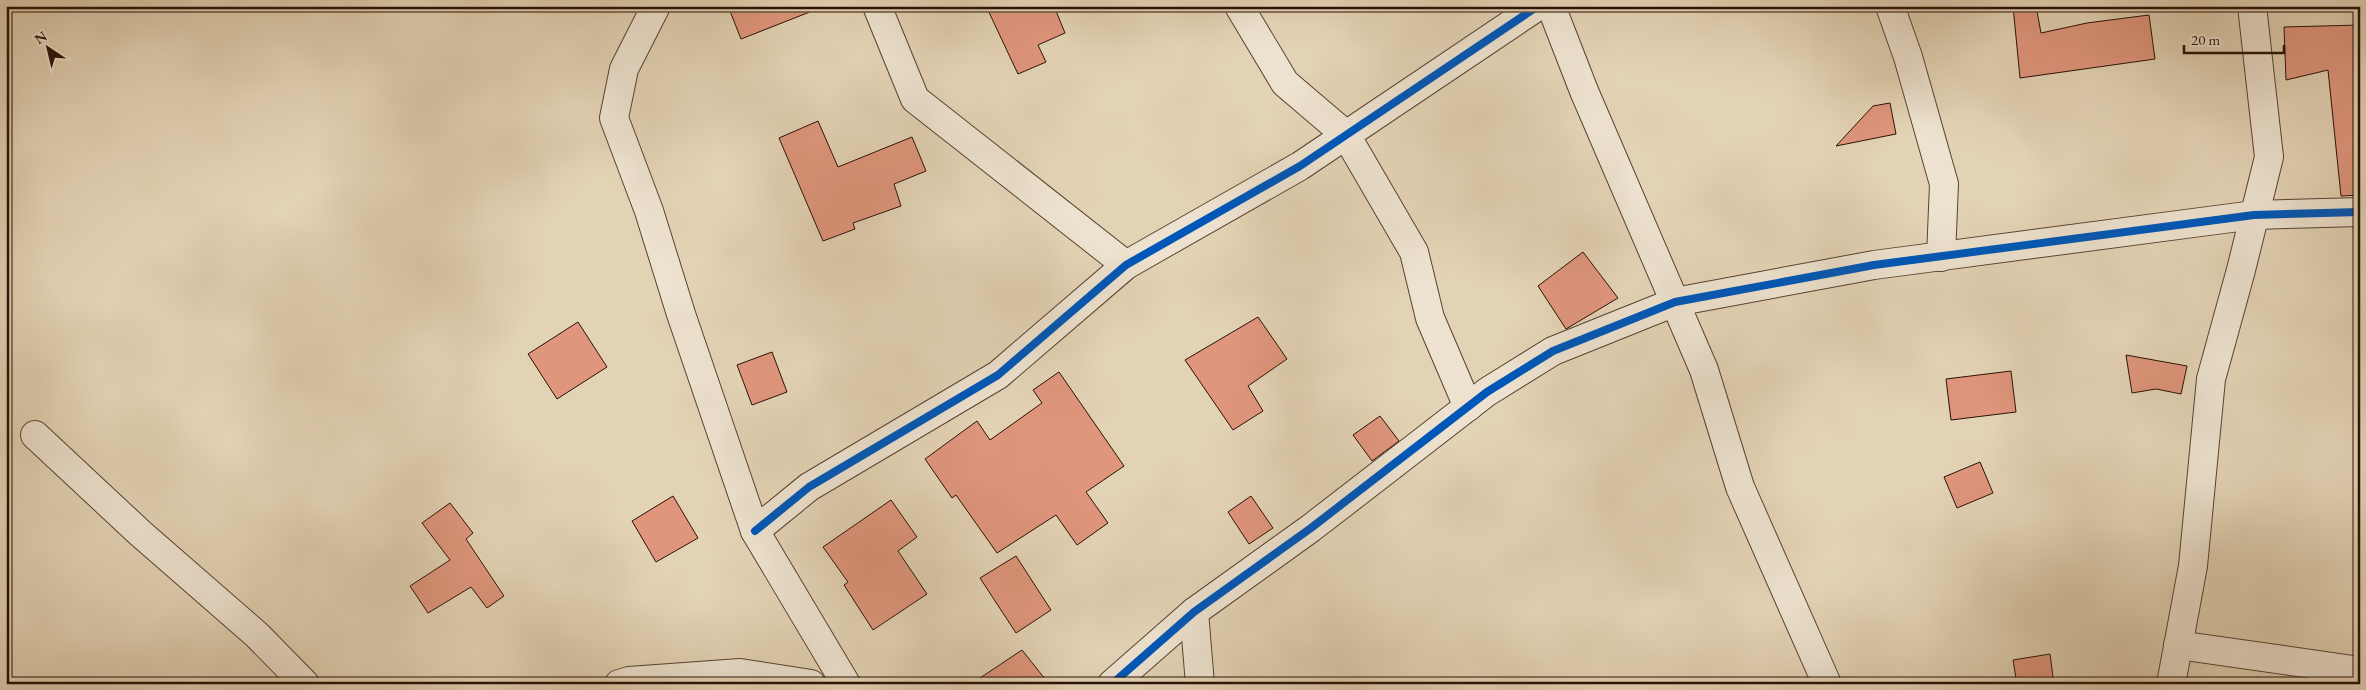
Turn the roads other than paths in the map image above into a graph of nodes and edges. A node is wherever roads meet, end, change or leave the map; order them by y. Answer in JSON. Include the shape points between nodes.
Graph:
{"nodes":[{"id":1,"x":656,"y":6,"type":"edge"},
{"id":2,"x":877,"y":6,"type":"edge"},
{"id":3,"x":1239,"y":6,"type":"edge"},
{"id":4,"x":1538,"y":6,"type":"edge"},
{"id":5,"x":1551,"y":6,"type":"edge"},
{"id":6,"x":1890,"y":6,"type":"edge"},
{"id":7,"x":2252,"y":6,"type":"edge"},
{"id":8,"x":1346,"y":135,"type":"junction"},
{"id":9,"x":2360,"y":212,"type":"edge"},
{"id":10,"x":2254,"y":215,"type":"junction"},
{"id":11,"x":1941,"y":257,"type":"junction"},
{"id":12,"x":1126,"y":265,"type":"junction"},
{"id":13,"x":1675,"y":302,"type":"junction"},
{"id":14,"x":1468,"y":407,"type":"junction"},
{"id":15,"x":35,"y":435,"type":"dead end"},
{"id":16,"x":755,"y":531,"type":"junction"},
{"id":17,"x":1194,"y":612,"type":"junction"},
{"id":18,"x":2178,"y":645,"type":"junction"},
{"id":19,"x":2360,"y":671,"type":"edge"},
{"id":20,"x":305,"y":684,"type":"edge"},
{"id":21,"x":619,"y":684,"type":"edge"},
{"id":22,"x":811,"y":684,"type":"edge"},
{"id":23,"x":846,"y":684,"type":"edge"},
{"id":24,"x":1112,"y":684,"type":"edge"},
{"id":25,"x":1200,"y":684,"type":"edge"},
{"id":26,"x":1827,"y":684,"type":"edge"},
{"id":27,"x":2171,"y":684,"type":"edge"}],
"edges":[{"from":1,"to":16,"type":"street","via":[[624,69],[614,118],[649,211]]},
{"from":2,"to":12,"type":"street","via":[[915,99]]},
{"from":3,"to":8,"type":"street","via":[[1285,83]]},
{"from":4,"to":8,"type":"street"},
{"from":5,"to":13,"type":"street"},
{"from":6,"to":11,"type":"street","via":[[1944,184]]},
{"from":7,"to":10,"type":"street","via":[[2269,157]]},
{"from":8,"to":12,"type":"street","via":[[1300,166]]},
{"from":8,"to":14,"type":"street","via":[[1414,252],[1430,318]]},
{"from":9,"to":10,"type":"street"},
{"from":10,"to":11,"type":"street"},
{"from":10,"to":18,"type":"street","via":[[2211,379],[2193,566]]},
{"from":11,"to":13,"type":"street","via":[[1874,265]]},
{"from":12,"to":16,"type":"street","via":[[998,374],[809,487]]},
{"from":13,"to":14,"type":"street","via":[[1554,351]]},
{"from":13,"to":26,"type":"street","via":[[1704,370],[1740,487]]},
{"from":14,"to":17,"type":"street","via":[[1311,528]]},
{"from":15,"to":20,"type":"street","via":[[140,533],[257,635]]},
{"from":16,"to":23,"type":"street"},
{"from":17,"to":24,"type":"street"},
{"from":17,"to":25,"type":"street"},
{"from":18,"to":19,"type":"street"},
{"from":18,"to":27,"type":"street"},
{"from":21,"to":22,"type":"street","via":[[740,673]]}]}
